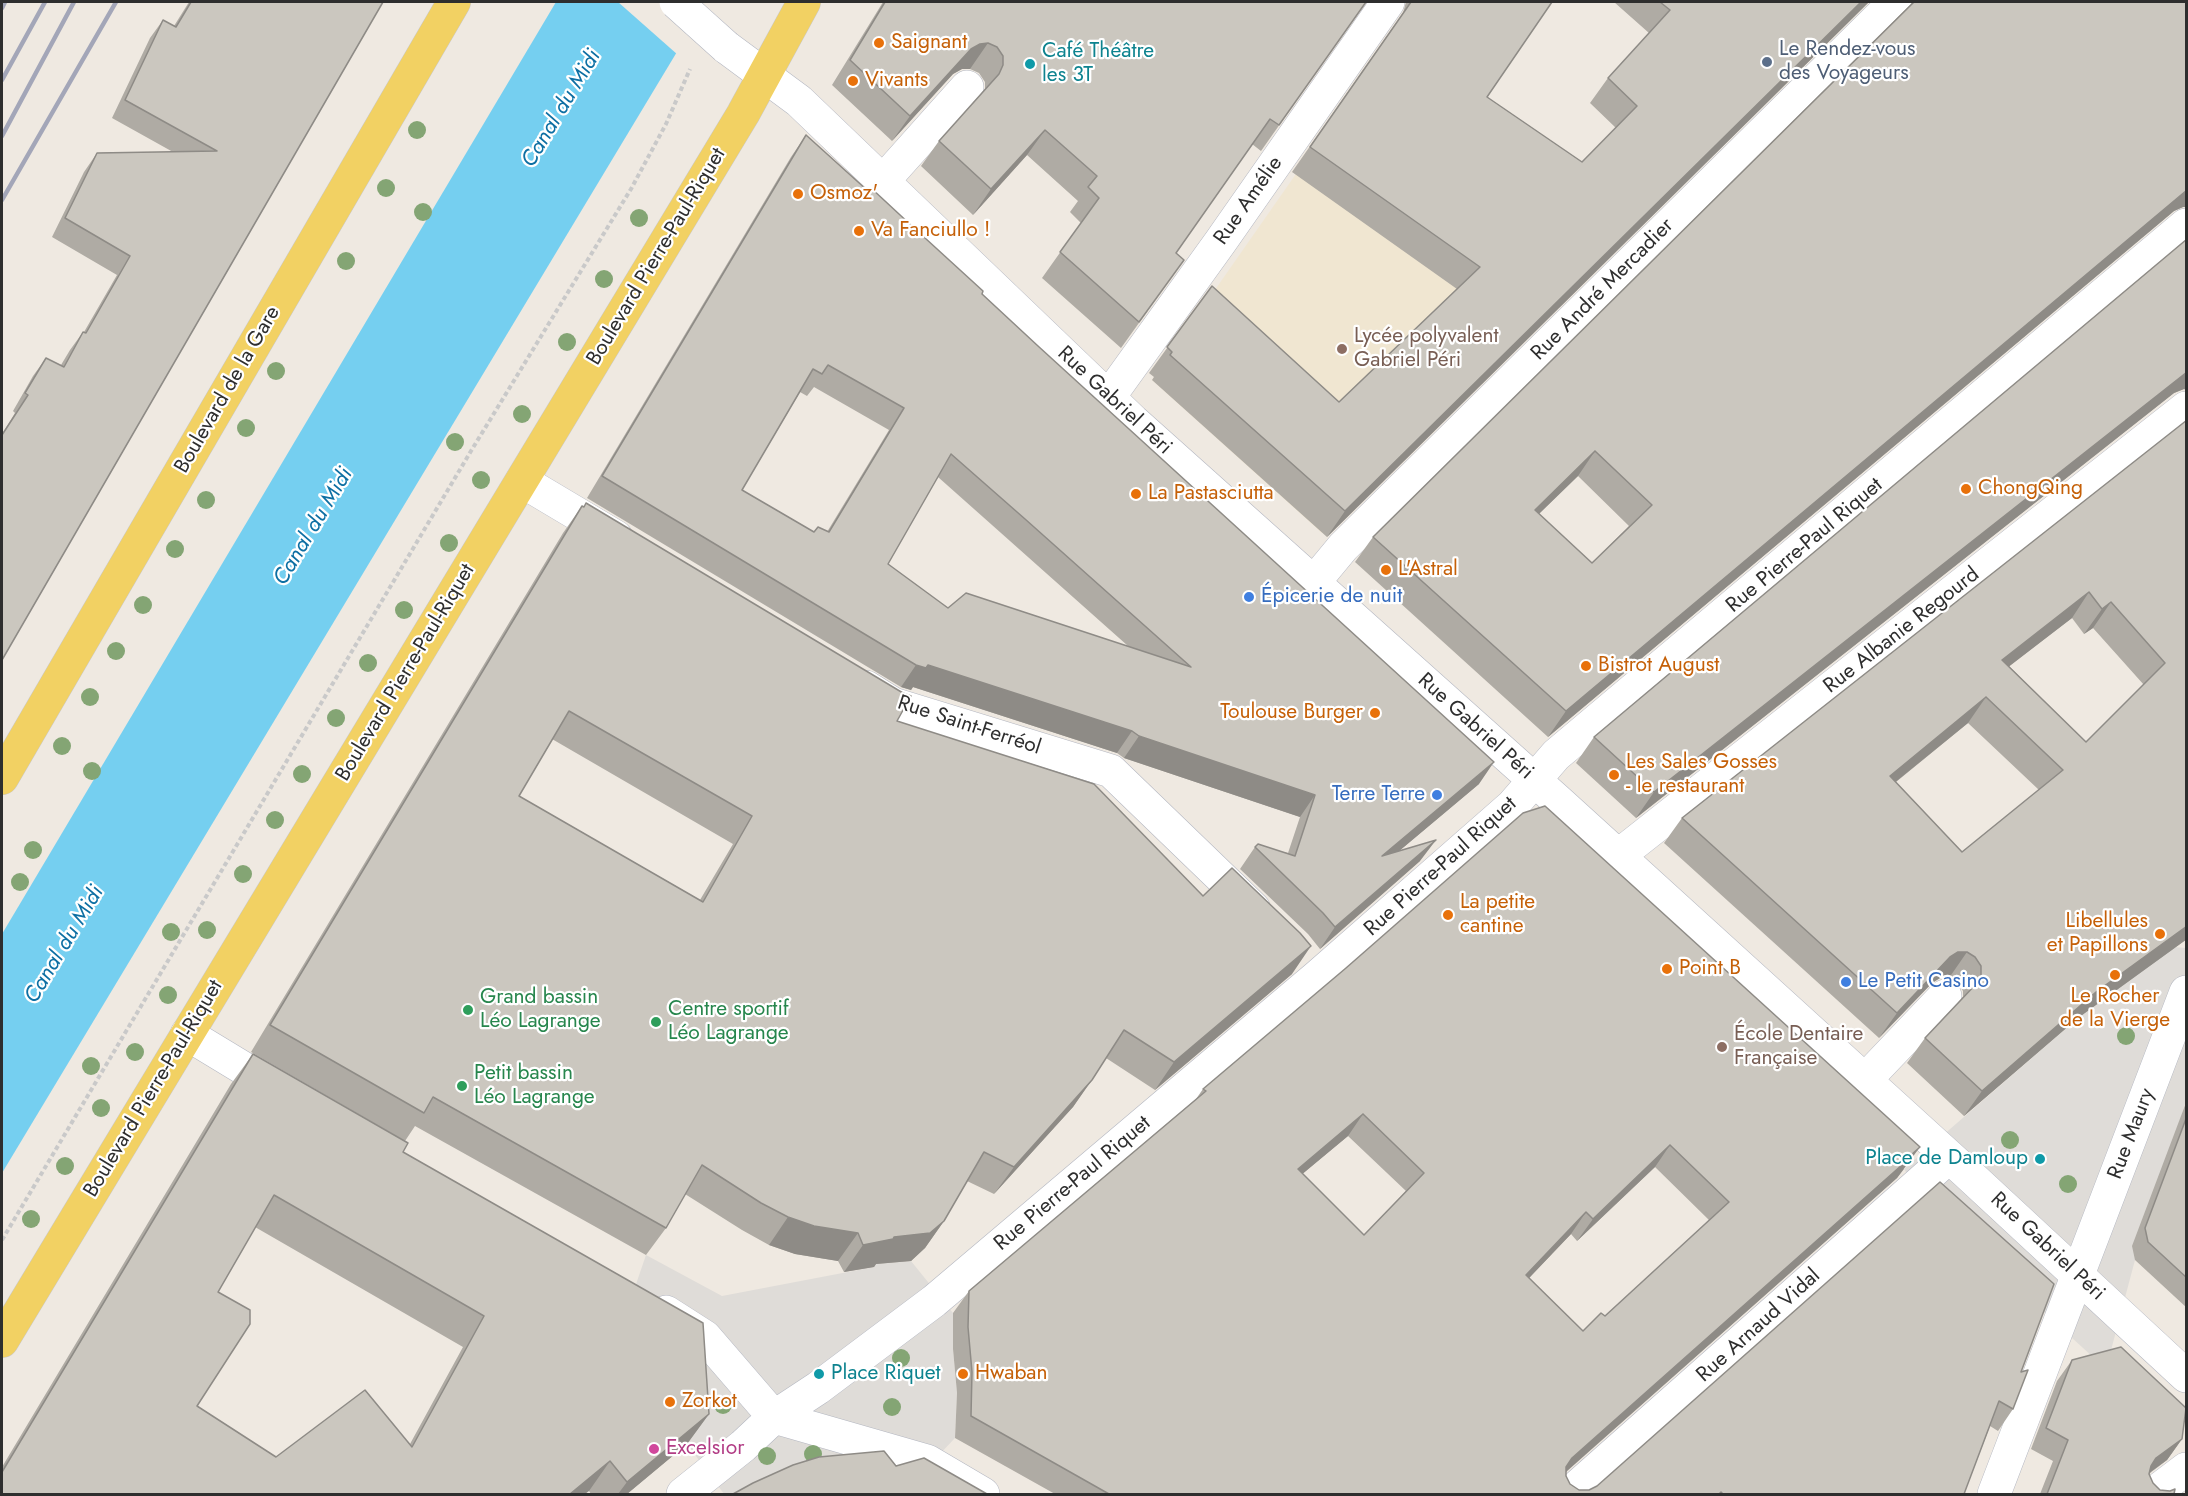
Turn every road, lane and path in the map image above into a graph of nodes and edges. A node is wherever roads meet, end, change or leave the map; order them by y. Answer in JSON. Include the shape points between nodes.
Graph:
{"nodes":[{"id":1,"x":454,"y":2,"type":"edge"},
{"id":2,"x":676,"y":2,"type":"edge"},
{"id":3,"x":804,"y":2,"type":"edge"},
{"id":4,"x":1388,"y":2,"type":"edge"},
{"id":5,"x":1895,"y":2,"type":"edge"},
{"id":6,"x":691,"y":68,"type":"dead end"},
{"id":7,"x":765,"y":75,"type":"junction"},
{"id":8,"x":967,"y":87,"type":"edge"},
{"id":9,"x":883,"y":181,"type":"junction"},
{"id":10,"x":2187,"y":225,"type":"edge"},
{"id":11,"x":1108,"y":398,"type":"junction"},
{"id":12,"x":2187,"y":408,"type":"edge"},
{"id":13,"x":522,"y":481,"type":"junction"},
{"id":14,"x":638,"y":550,"type":"edge"},
{"id":15,"x":1314,"y":582,"type":"junction"},
{"id":16,"x":842,"y":673,"type":"edge"},
{"id":17,"x":2,"y":778,"type":"edge"},
{"id":18,"x":1535,"y":780,"type":"junction"},
{"id":19,"x":1618,"y":856,"type":"junction"},
{"id":20,"x":1278,"y":932,"type":"edge"},
{"id":21,"x":2187,"y":992,"type":"edge"},
{"id":22,"x":1945,"y":996,"type":"edge"},
{"id":23,"x":187,"y":1035,"type":"junction"},
{"id":24,"x":1865,"y":1080,"type":"junction"},
{"id":25,"x":303,"y":1103,"type":"edge"},
{"id":26,"x":1949,"y":1157,"type":"junction"},
{"id":27,"x":2,"y":1239,"type":"edge"},
{"id":28,"x":2078,"y":1276,"type":"junction"},
{"id":29,"x":642,"y":1298,"type":"edge"},
{"id":30,"x":2,"y":1341,"type":"edge"},
{"id":31,"x":2187,"y":1376,"type":"edge"},
{"id":32,"x":774,"y":1417,"type":"junction"},
{"id":33,"x":2187,"y":1469,"type":"edge"},
{"id":34,"x":683,"y":1494,"type":"edge"},
{"id":35,"x":983,"y":1494,"type":"edge"},
{"id":36,"x":1569,"y":1494,"type":"edge"},
{"id":37,"x":1994,"y":1494,"type":"edge"},
{"id":38,"x":2153,"y":1494,"type":"edge"}],
"edges":[{"from":1,"to":17,"type":"main road","name":"Boulevard de la Gare"},
{"from":2,"to":7,"type":"street","name":"Rue Gabriel Péri","bridge":true,"via":[[726,47]]},
{"from":3,"to":7,"type":"main road","name":"Boulevard Pierre-Paul-Riquet"},
{"from":4,"to":11,"type":"street","name":"Rue Amélie"},
{"from":5,"to":15,"type":"street","name":"Rue André Mercadier","via":[[1343,547]]},
{"from":6,"to":27,"type":"path","via":[[631,189]]},
{"from":7,"to":9,"type":"street","name":"Rue Gabriel Péri","via":[[799,101]]},
{"from":7,"to":13,"type":"main road","name":"Boulevard Pierre-Paul-Riquet"},
{"from":8,"to":9,"type":"street"},
{"from":9,"to":11,"type":"street","name":"Rue Gabriel Péri"},
{"from":10,"to":18,"type":"street","name":"Rue Pierre-Paul Riquet","via":[[1556,755]]},
{"from":11,"to":15,"type":"street","name":"Rue Gabriel Péri"},
{"from":12,"to":19,"type":"street","name":"Rue Albanie Regourd"},
{"from":13,"to":14,"type":"street"},
{"from":13,"to":23,"type":"main road","name":"Boulevard Pierre-Paul-Riquet"},
{"from":15,"to":18,"type":"street","name":"Rue Gabriel Péri"},
{"from":16,"to":20,"type":"street","name":"Rue Saint-Ferréol","via":[[893,704],[1111,771]]},
{"from":18,"to":19,"type":"street","name":"Rue Gabriel Péri"},
{"from":18,"to":32,"type":"street","name":"Rue Pierre-Paul Riquet","via":[[1512,806],[1310,966],[934,1301]]},
{"from":19,"to":24,"type":"street","name":"Rue Gabriel Péri"},
{"from":21,"to":28,"type":"street","name":"Rue Maury"},
{"from":22,"to":24,"type":"street"},
{"from":23,"to":25,"type":"street"},
{"from":23,"to":30,"type":"main road","name":"Boulevard Pierre-Paul-Riquet"},
{"from":24,"to":26,"type":"street","name":"Rue Gabriel Péri"},
{"from":26,"to":28,"type":"street","name":"Rue Gabriel Péri"},
{"from":26,"to":36,"type":"street","name":"Rue Arnaud Vidal"},
{"from":28,"to":31,"type":"street","name":"Rue Gabriel Péri"},
{"from":28,"to":37,"type":"street","name":"Rue Maury"},
{"from":29,"to":32,"type":"street","via":[[705,1337]]},
{"from":32,"to":34,"type":"street","name":"Rue Pierre-Paul Riquet"},
{"from":32,"to":35,"type":"street","via":[[927,1461]]},
{"from":33,"to":38,"type":"street"}]}
